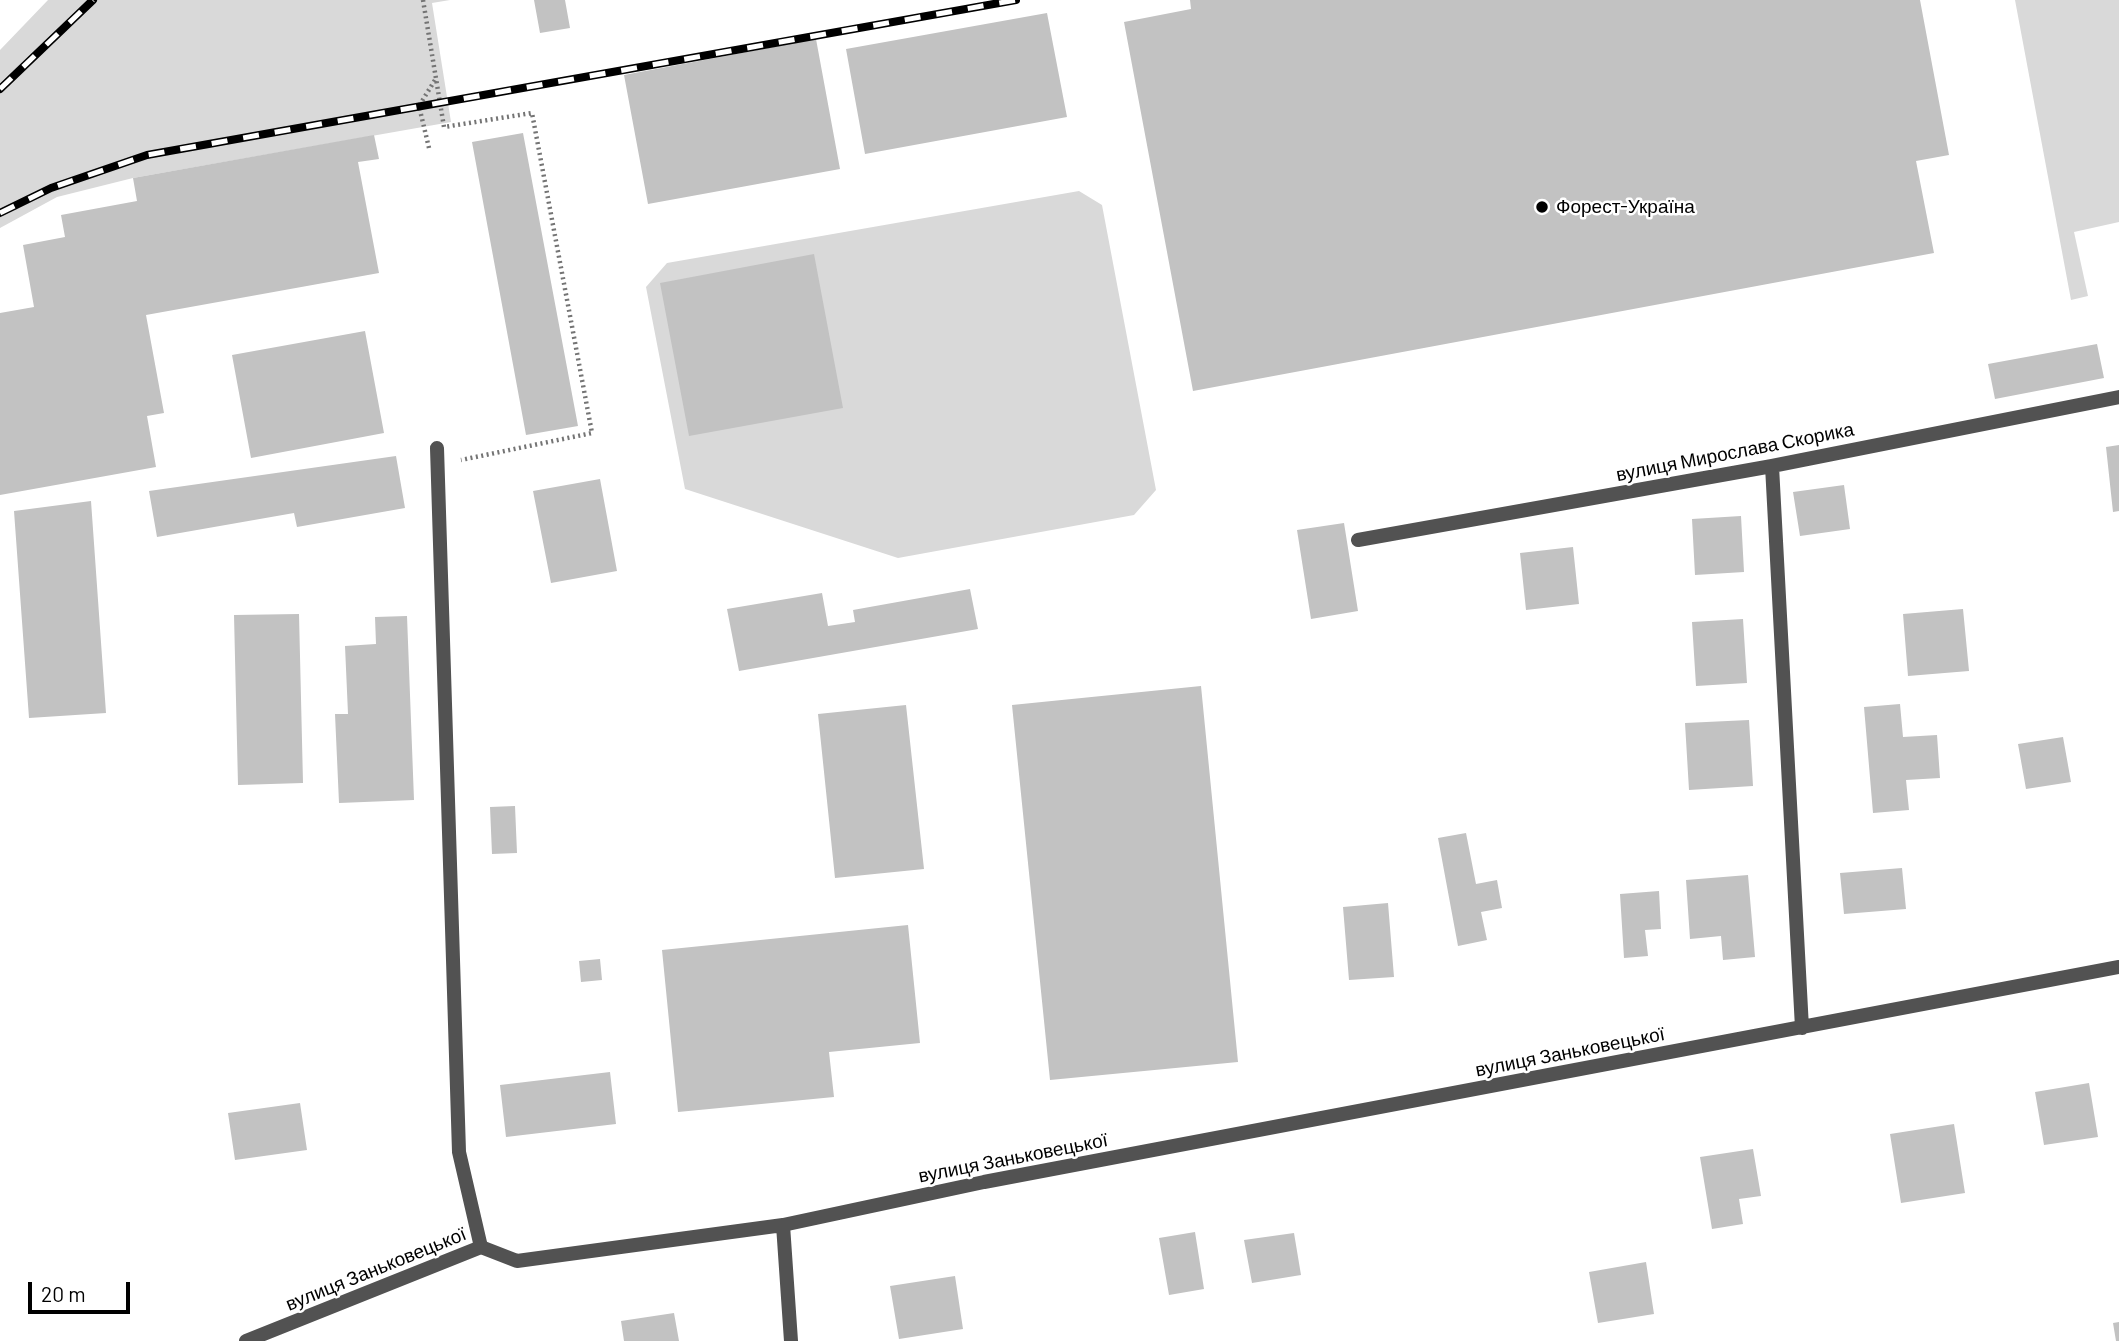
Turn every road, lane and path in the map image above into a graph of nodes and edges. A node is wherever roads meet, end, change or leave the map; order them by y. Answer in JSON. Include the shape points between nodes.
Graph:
{"nodes":[{"id":1,"x":423,"y":0,"type":"edge"},
{"id":2,"x":436,"y":79,"type":"junction"},
{"id":3,"x":429,"y":148,"type":"dead end"},
{"id":4,"x":2119,"y":397,"type":"edge"},
{"id":5,"x":437,"y":447,"type":"dead end"},
{"id":6,"x":437,"y":465,"type":"junction"},
{"id":7,"x":1772,"y":466,"type":"junction"},
{"id":8,"x":1358,"y":540,"type":"dead end"},
{"id":9,"x":2119,"y":967,"type":"edge"},
{"id":10,"x":1802,"y":1028,"type":"junction"},
{"id":11,"x":783,"y":1225,"type":"junction"},
{"id":12,"x":481,"y":1247,"type":"junction"},
{"id":13,"x":246,"y":1341,"type":"edge"},
{"id":14,"x":791,"y":1341,"type":"edge"}],
"edges":[{"from":1,"to":2,"type":"path"},
{"from":2,"to":3,"type":"path","via":[[419,106]]},
{"from":2,"to":6,"type":"path","via":[[443,127],[532,113],[592,433]]},
{"from":4,"to":7,"type":"street","name":"вулиця Мирослава Скорика"},
{"from":5,"to":6,"type":"street"},
{"from":6,"to":12,"type":"street","via":[[459,1152]]},
{"from":7,"to":8,"type":"street","name":"вулиця Мирослава Скорика"},
{"from":7,"to":10,"type":"street"},
{"from":9,"to":10,"type":"street","name":"вулиця Заньковецької"},
{"from":10,"to":11,"type":"street","name":"вулиця Заньковецької","via":[[984,1182]]},
{"from":11,"to":12,"type":"street","name":"вулиця Заньковецької","via":[[517,1261]]},
{"from":11,"to":14,"type":"street"},
{"from":12,"to":13,"type":"street","name":"вулиця Заньковецької"}]}
